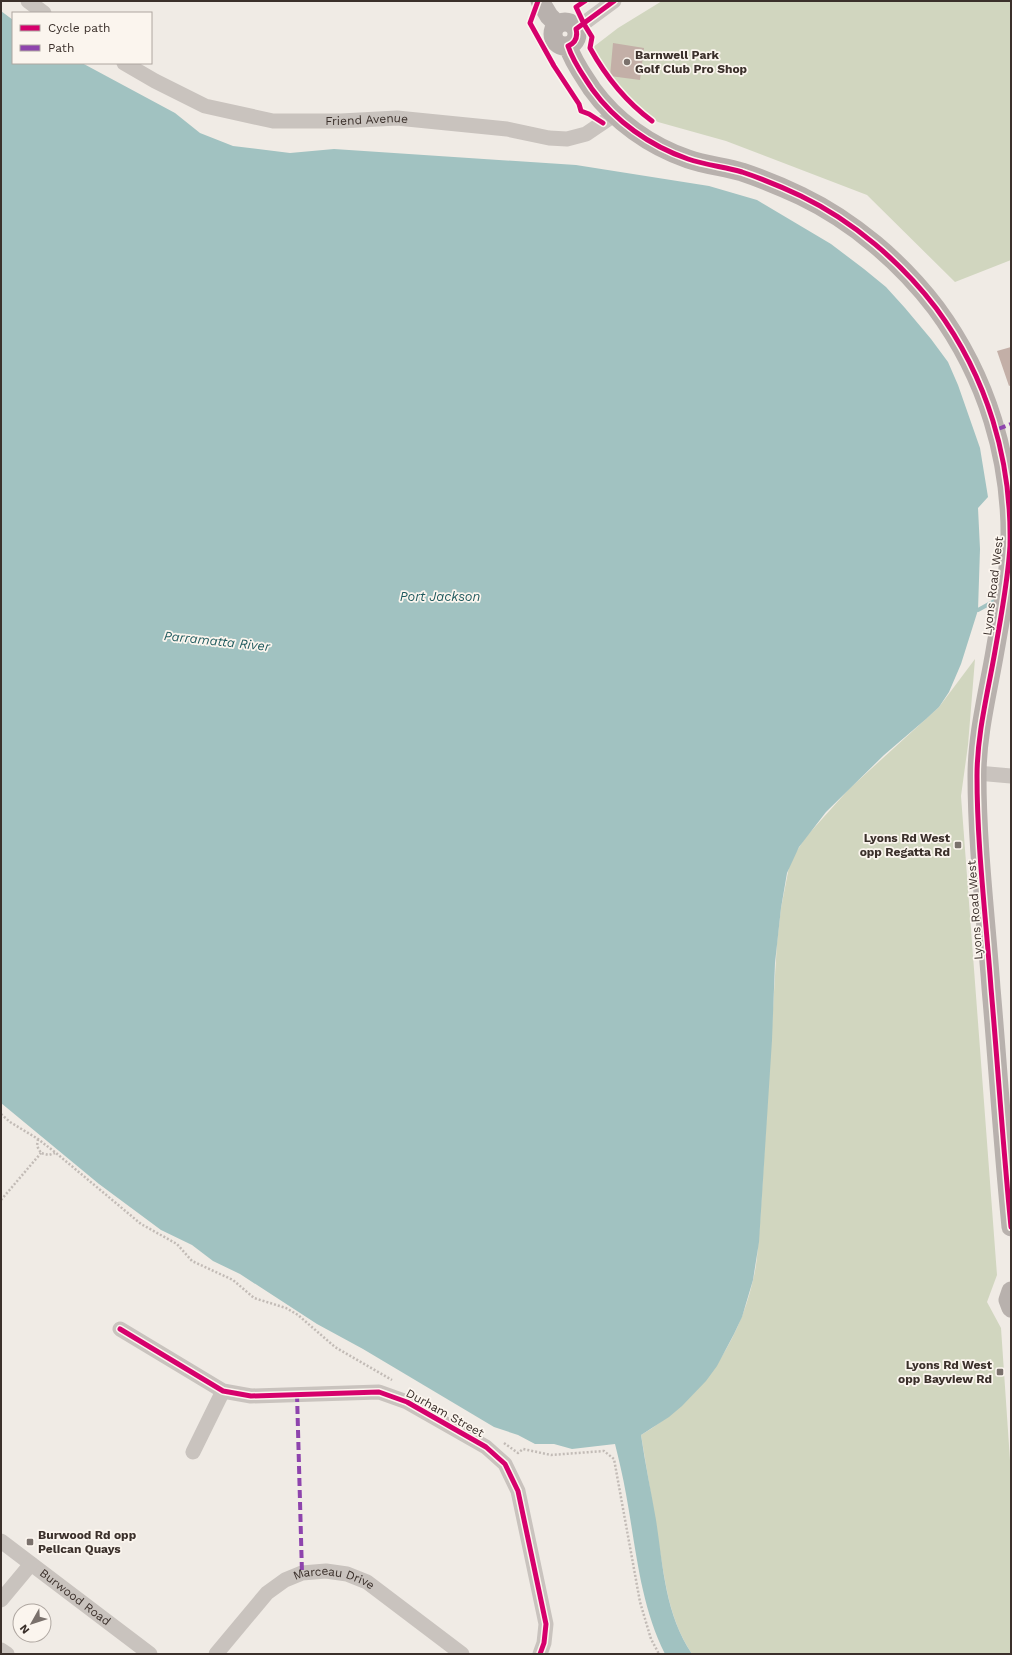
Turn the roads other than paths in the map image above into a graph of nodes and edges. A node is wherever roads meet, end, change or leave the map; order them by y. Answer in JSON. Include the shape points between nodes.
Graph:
{"nodes":[{"id":1,"x":28,"y":1,"type":"edge"},
{"id":2,"x":540,"y":1,"type":"edge"},
{"id":3,"x":614,"y":1,"type":"edge"},
{"id":4,"x":43,"y":12,"type":"edge"},
{"id":5,"x":572,"y":38,"type":"junction"},
{"id":6,"x":126,"y":64,"type":"edge"},
{"id":7,"x":614,"y":115,"type":"junction"},
{"id":8,"x":977,"y":774,"type":"junction"},
{"id":9,"x":1011,"y":776,"type":"edge"},
{"id":10,"x":1011,"y":1227,"type":"edge"},
{"id":11,"x":1011,"y":1291,"type":"edge"},
{"id":12,"x":1011,"y":1308,"type":"edge"},
{"id":13,"x":120,"y":1328,"type":"dead end"},
{"id":14,"x":223,"y":1391,"type":"junction"},
{"id":15,"x":193,"y":1452,"type":"dead end"},
{"id":16,"x":1,"y":1541,"type":"edge"},
{"id":17,"x":31,"y":1564,"type":"junction"},
{"id":18,"x":1,"y":1600,"type":"edge"},
{"id":19,"x":1,"y":1650,"type":"edge"},
{"id":20,"x":7,"y":1654,"type":"edge"},
{"id":21,"x":150,"y":1654,"type":"edge"},
{"id":22,"x":216,"y":1654,"type":"edge"},
{"id":23,"x":462,"y":1654,"type":"edge"},
{"id":24,"x":540,"y":1654,"type":"edge"}],
"edges":[{"from":1,"to":4,"type":"street"},
{"from":2,"to":5,"type":"main road","via":[[557,24],[568,22],[574,26]]},
{"from":3,"to":5,"type":"street"},
{"from":5,"to":7,"type":"main road","name":"Lyons Road West","via":[[572,57],[578,68]]},
{"from":6,"to":7,"type":"street","name":"Friend Avenue","via":[[204,106],[273,121],[397,118],[507,129],[567,139],[586,134]]},
{"from":7,"to":8,"type":"main road","name":"Lyons Road West","via":[[642,136],[666,149],[687,158],[778,185],[837,216],[887,255],[912,279],[958,341],[981,385],[998,429],[1007,472],[1010,509],[1006,582],[980,734]]},
{"from":8,"to":9,"type":"street"},
{"from":8,"to":10,"type":"main road","name":"Lyons Road West","via":[[986,921]]},
{"from":11,"to":12,"type":"main road","via":[[1008,1300]]},
{"from":13,"to":14,"type":"street","name":"Durham Street"},
{"from":14,"to":15,"type":"street"},
{"from":14,"to":24,"type":"street","name":"Durham Street","via":[[251,1396],[379,1392],[407,1402],[486,1448],[505,1464],[518,1491],[546,1624]]},
{"from":16,"to":17,"type":"street","name":"Burwood Road"},
{"from":17,"to":18,"type":"street"},
{"from":17,"to":21,"type":"street","name":"Burwood Road"},
{"from":19,"to":20,"type":"street"},
{"from":22,"to":23,"type":"street","name":"Marceau Drive","via":[[267,1593],[285,1580],[302,1573],[326,1571],[347,1574],[367,1582]]}]}
